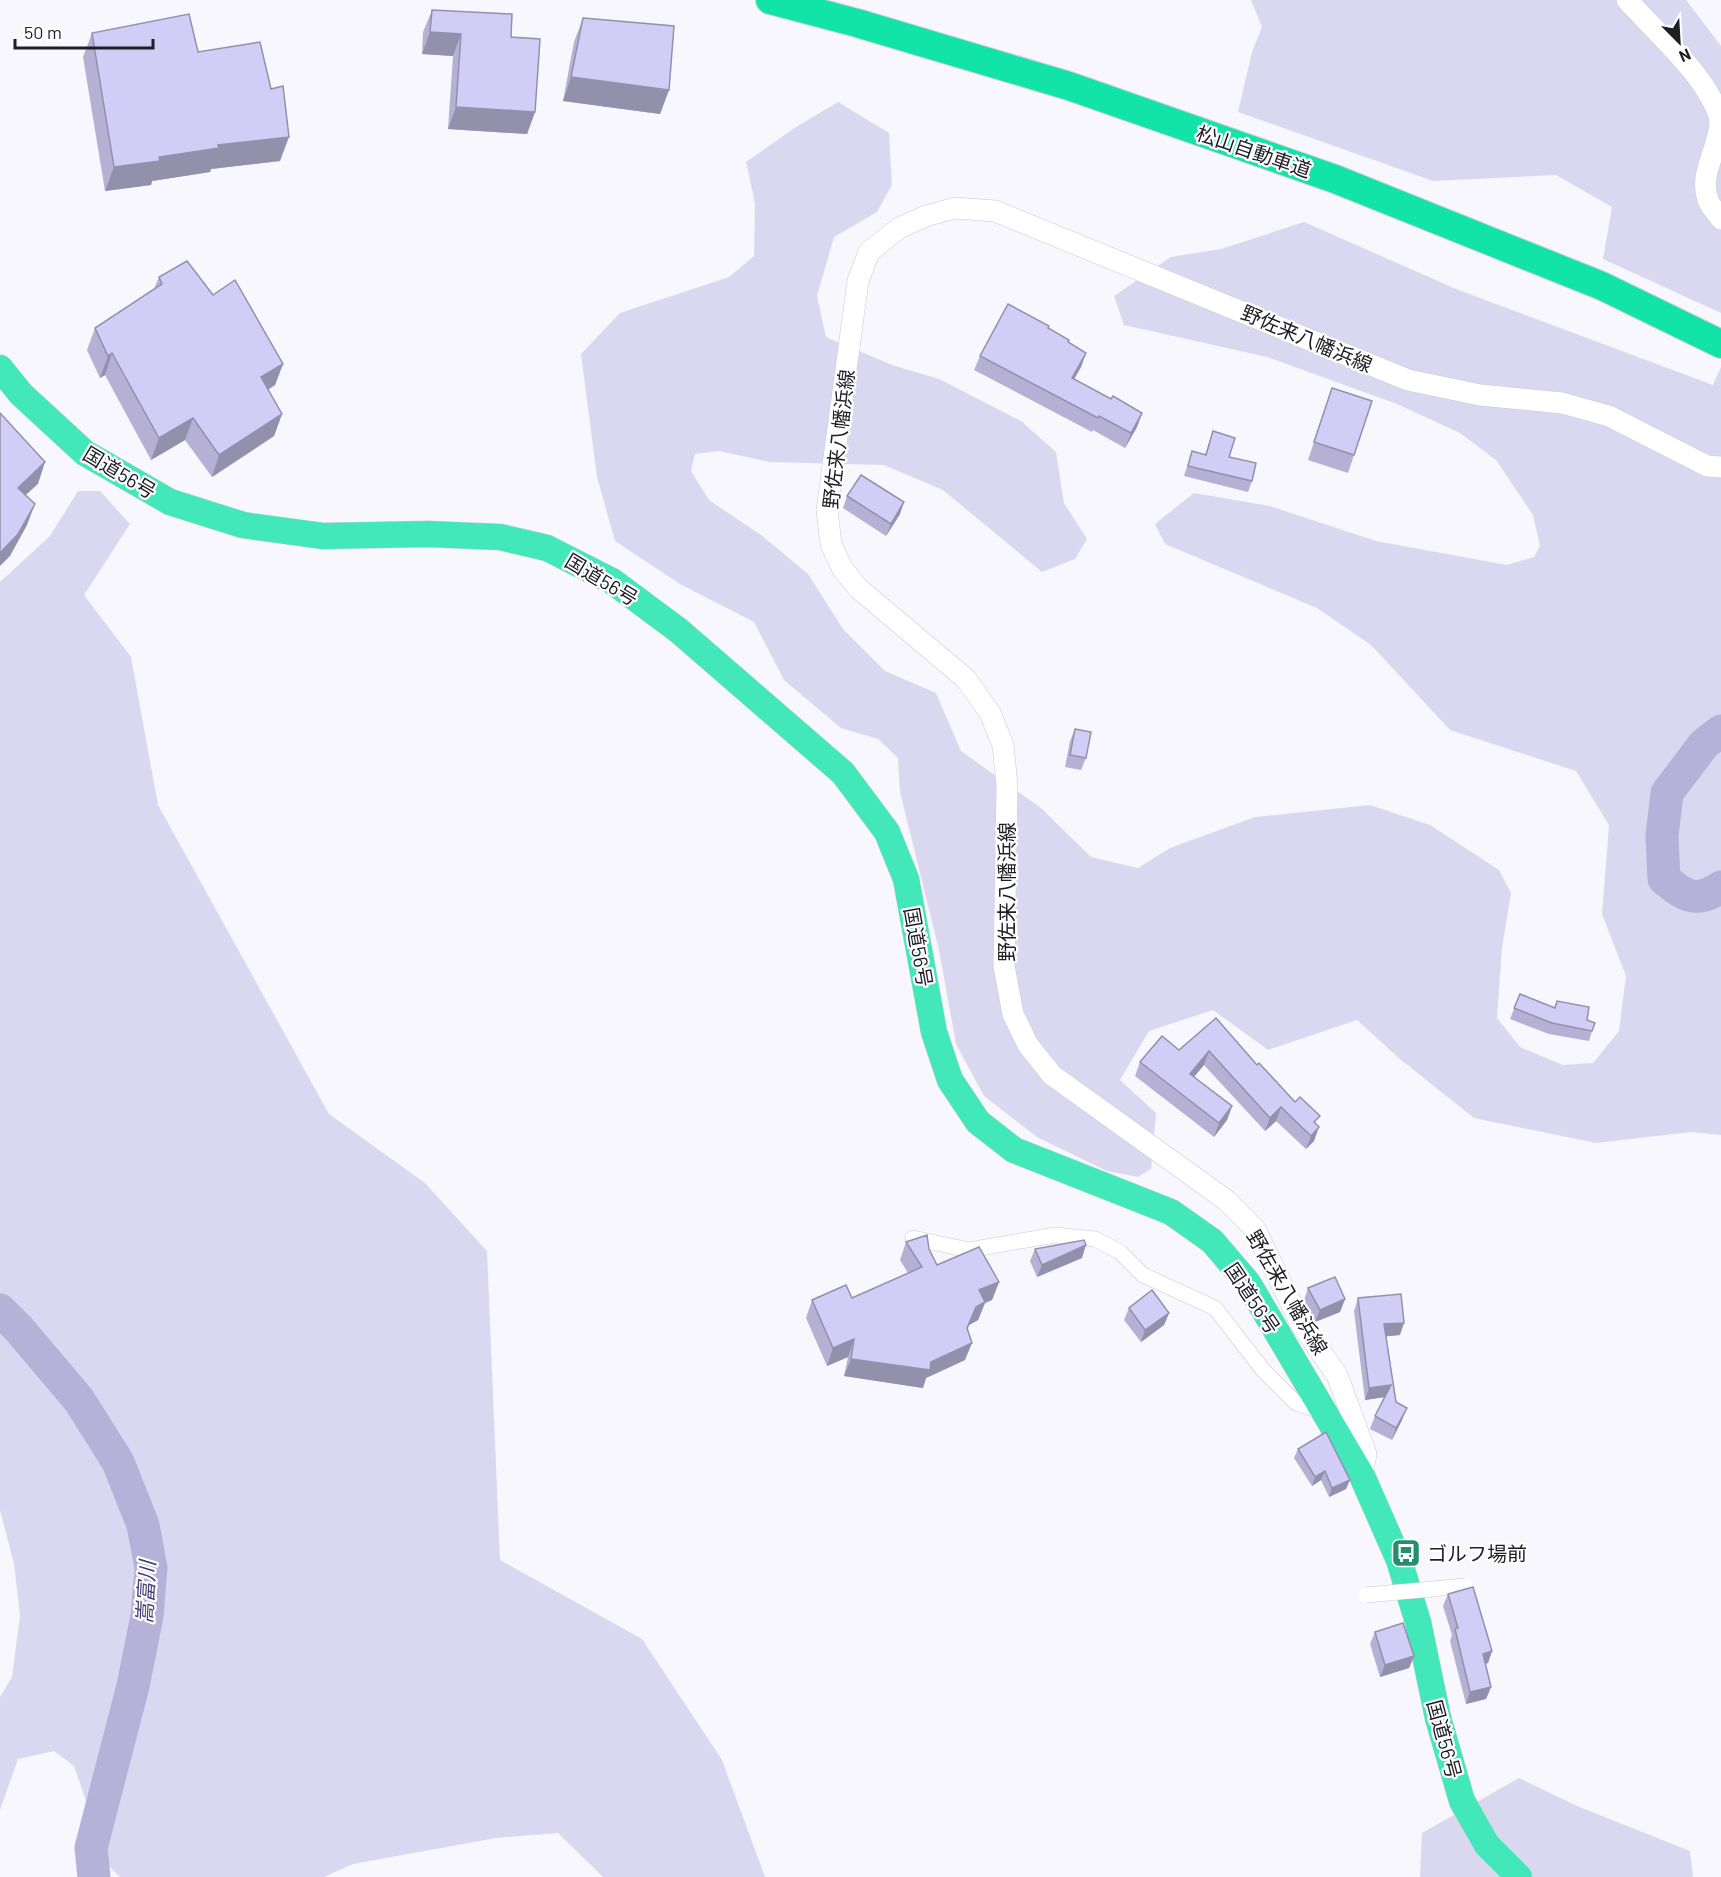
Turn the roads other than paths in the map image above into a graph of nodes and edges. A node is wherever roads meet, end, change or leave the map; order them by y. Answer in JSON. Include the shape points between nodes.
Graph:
{"nodes":[{"id":1,"x":770,"y":0,"type":"edge"},
{"id":2,"x":1627,"y":0,"type":"edge"},
{"id":3,"x":1721,"y":219,"type":"edge"},
{"id":4,"x":1721,"y":344,"type":"edge"},
{"id":5,"x":0,"y":368,"type":"edge"},
{"id":6,"x":1721,"y":467,"type":"edge"},
{"id":7,"x":913,"y":1238,"type":"edge"},
{"id":8,"x":1325,"y":1413,"type":"junction"},
{"id":9,"x":1362,"y":1476,"type":"junction"},
{"id":10,"x":1466,"y":1586,"type":"edge"},
{"id":11,"x":1366,"y":1596,"type":"dead end"},
{"id":12,"x":1519,"y":1877,"type":"edge"}],
"edges":[{"from":1,"to":4,"type":"highway","name":"松山自動車道","via":[[1069,86],[1335,179],[1602,286]]},
{"from":2,"to":3,"type":"main road","via":[[1702,83],[1720,121],[1719,143],[1706,177],[1708,200]]},
{"from":5,"to":8,"type":"highway","name":"国道56号","via":[[21,394],[85,453],[170,502],[243,525],[323,536],[500,537],[547,548],[612,581],[678,630],[843,773],[887,832],[906,879],[934,1032],[950,1080],[978,1122],[1014,1150],[1172,1212],[1212,1241],[1248,1283]]},
{"from":6,"to":9,"type":"main road","name":"野佐来八幡浜線","via":[[1707,466],[1609,416],[1562,404],[1480,395],[1408,380],[995,211],[955,208],[899,228],[869,252],[858,281],[827,510],[831,544],[842,568],[858,588],[966,679],[990,713],[1003,745],[1007,785],[1004,966],[1013,1014],[1028,1045],[1052,1076],[1226,1200],[1255,1229],[1301,1324],[1337,1375],[1366,1454]]},
{"from":7,"to":8,"type":"street","via":[[969,1250],[1055,1235],[1095,1239],[1120,1252],[1143,1275],[1215,1308],[1263,1370],[1296,1403]]},
{"from":8,"to":9,"type":"highway","name":"国道56号"},
{"from":9,"to":12,"type":"highway","name":"国道56号","via":[[1399,1560],[1462,1801],[1487,1845]]},
{"from":10,"to":11,"type":"street","bridge":true}]}
